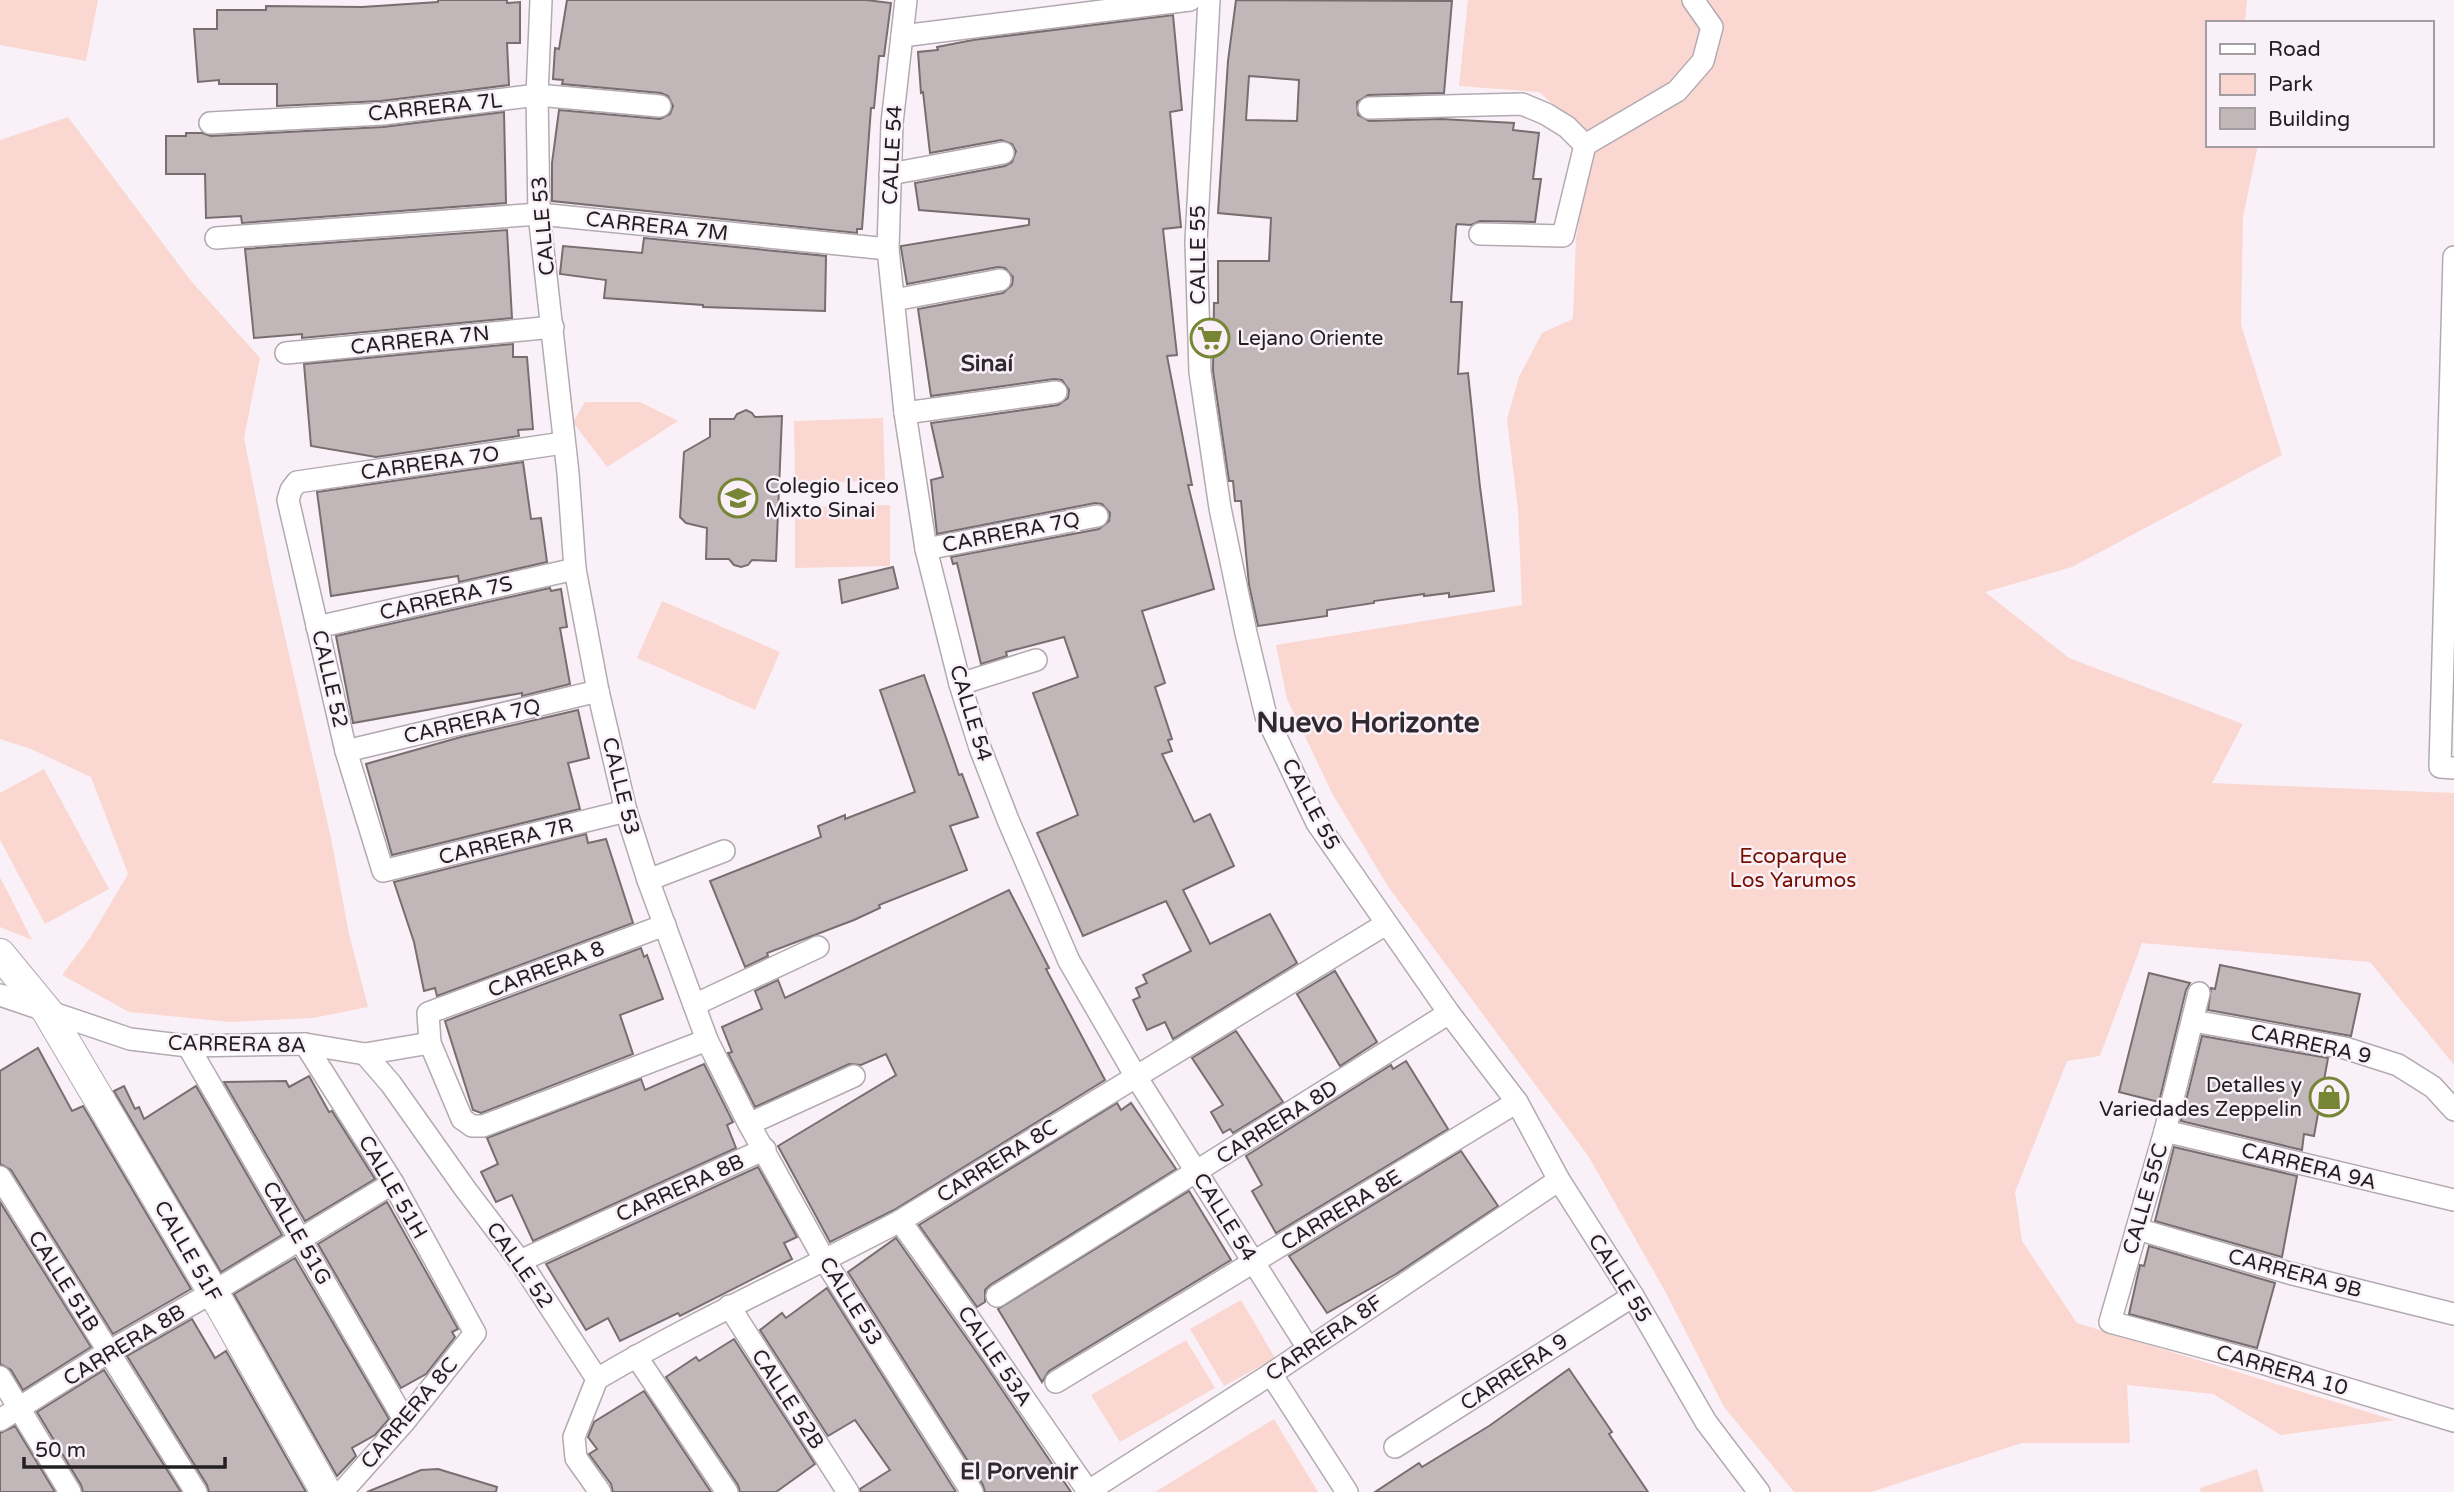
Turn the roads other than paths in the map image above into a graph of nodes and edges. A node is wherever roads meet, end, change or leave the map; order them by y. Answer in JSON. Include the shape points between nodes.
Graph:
{"nodes":[{"id":1,"x":541,"y":0,"type":"edge"},
{"id":2,"x":906,"y":0,"type":"edge"},
{"id":3,"x":1190,"y":0,"type":"edge"},
{"id":4,"x":1209,"y":0,"type":"edge"},
{"id":5,"x":1693,"y":0,"type":"edge"},
{"id":6,"x":902,"y":36,"type":"junction"},
{"id":7,"x":537,"y":95,"type":"junction"},
{"id":8,"x":660,"y":106,"type":"dead end"},
{"id":9,"x":1369,"y":108,"type":"dead end"},
{"id":10,"x":210,"y":123,"type":"dead end"},
{"id":11,"x":1586,"y":145,"type":"junction"},
{"id":12,"x":1003,"y":153,"type":"dead end"},
{"id":13,"x":890,"y":174,"type":"junction"},
{"id":14,"x":539,"y":214,"type":"junction"},
{"id":15,"x":1480,"y":234,"type":"dead end"},
{"id":16,"x":216,"y":238,"type":"dead end"},
{"id":17,"x":888,"y":249,"type":"junction"},
{"id":18,"x":2454,"y":257,"type":"edge"},
{"id":19,"x":1000,"y":280,"type":"dead end"},
{"id":20,"x":894,"y":300,"type":"junction"},
{"id":21,"x":553,"y":327,"type":"junction"},
{"id":22,"x":286,"y":354,"type":"dead end"},
{"id":23,"x":2453,"y":385,"type":"edge"},
{"id":24,"x":1056,"y":392,"type":"dead end"},
{"id":25,"x":905,"y":413,"type":"junction"},
{"id":26,"x":563,"y":443,"type":"junction"},
{"id":27,"x":297,"y":482,"type":"joint"},
{"id":28,"x":1097,"y":516,"type":"dead end"},
{"id":29,"x":2450,"y":519,"type":"edge"},
{"id":30,"x":926,"y":549,"type":"junction"},
{"id":31,"x":575,"y":569,"type":"junction"},
{"id":32,"x":317,"y":627,"type":"junction"},
{"id":33,"x":2449,"y":646,"type":"edge"},
{"id":34,"x":1035,"y":660,"type":"dead end"},
{"id":35,"x":960,"y":684,"type":"junction"},
{"id":36,"x":598,"y":691,"type":"junction"},
{"id":37,"x":346,"y":751,"type":"junction"},
{"id":38,"x":2447,"y":767,"type":"edge"},
{"id":39,"x":626,"y":811,"type":"junction"},
{"id":40,"x":723,"y":851,"type":"dead end"},
{"id":41,"x":387,"y":871,"type":"joint"},
{"id":42,"x":648,"y":880,"type":"junction"},
{"id":43,"x":1386,"y":924,"type":"junction"},
{"id":44,"x":664,"y":925,"type":"junction"},
{"id":45,"x":818,"y":947,"type":"dead end"},
{"id":46,"x":0,"y":954,"type":"edge"},
{"id":47,"x":2199,"y":993,"type":"dead end"},
{"id":48,"x":0,"y":995,"type":"edge"},
{"id":49,"x":694,"y":1005,"type":"junction"},
{"id":50,"x":47,"y":1011,"type":"junction"},
{"id":51,"x":1449,"y":1013,"type":"junction"},
{"id":52,"x":2193,"y":1021,"type":"junction"},
{"id":53,"x":707,"y":1040,"type":"junction"},
{"id":54,"x":430,"y":1043,"type":"junction"},
{"id":55,"x":305,"y":1044,"type":"junction"},
{"id":56,"x":188,"y":1046,"type":"junction"},
{"id":57,"x":365,"y":1054,"type":"junction"},
{"id":58,"x":1135,"y":1075,"type":"junction"},
{"id":59,"x":854,"y":1076,"type":"dead end"},
{"id":60,"x":1517,"y":1102,"type":"junction"},
{"id":61,"x":2454,"y":1110,"type":"edge"},
{"id":62,"x":749,"y":1124,"type":"junction"},
{"id":63,"x":2165,"y":1131,"type":"junction"},
{"id":64,"x":765,"y":1149,"type":"junction"},
{"id":65,"x":1197,"y":1173,"type":"junction"},
{"id":66,"x":0,"y":1177,"type":"edge"},
{"id":67,"x":1559,"y":1180,"type":"junction"},
{"id":68,"x":393,"y":1183,"type":"junction"},
{"id":69,"x":2454,"y":1200,"type":"edge"},
{"id":70,"x":900,"y":1221,"type":"junction"},
{"id":71,"x":2137,"y":1229,"type":"junction"},
{"id":72,"x":300,"y":1238,"type":"junction"},
{"id":73,"x":520,"y":1261,"type":"junction"},
{"id":74,"x":825,"y":1261,"type":"junction"},
{"id":75,"x":1254,"y":1263,"type":"junction"},
{"id":76,"x":213,"y":1292,"type":"junction"},
{"id":77,"x":998,"y":1296,"type":"dead end"},
{"id":78,"x":1633,"y":1296,"type":"junction"},
{"id":79,"x":729,"y":1307,"type":"junction"},
{"id":80,"x":2454,"y":1314,"type":"edge"},
{"id":81,"x":2110,"y":1322,"type":"joint"},
{"id":82,"x":475,"y":1333,"type":"joint"},
{"id":83,"x":1308,"y":1348,"type":"junction"},
{"id":84,"x":108,"y":1352,"type":"junction"},
{"id":85,"x":636,"y":1356,"type":"junction"},
{"id":86,"x":1271,"y":1374,"type":"junction"},
{"id":87,"x":0,"y":1377,"type":"edge"},
{"id":88,"x":597,"y":1379,"type":"junction"},
{"id":89,"x":1056,"y":1382,"type":"dead end"},
{"id":90,"x":19,"y":1409,"type":"junction"},
{"id":91,"x":0,"y":1420,"type":"edge"},
{"id":92,"x":405,"y":1421,"type":"junction"},
{"id":93,"x":2454,"y":1421,"type":"edge"},
{"id":94,"x":1395,"y":1447,"type":"dead end"},
{"id":95,"x":70,"y":1492,"type":"edge"},
{"id":96,"x":196,"y":1492,"type":"edge"},
{"id":97,"x":326,"y":1492,"type":"edge"},
{"id":98,"x":342,"y":1492,"type":"edge"},
{"id":99,"x":600,"y":1492,"type":"edge"},
{"id":100,"x":727,"y":1492,"type":"edge"},
{"id":101,"x":848,"y":1492,"type":"edge"},
{"id":102,"x":972,"y":1492,"type":"edge"},
{"id":103,"x":1088,"y":1492,"type":"edge"},
{"id":104,"x":1348,"y":1492,"type":"edge"},
{"id":105,"x":1759,"y":1492,"type":"edge"}],
"edges":[{"from":1,"to":7,"type":"street","name":"CALLE 53"},
{"from":2,"to":6,"type":"street","name":"CALLE 54"},
{"from":3,"to":6,"type":"street"},
{"from":4,"to":43,"type":"street","name":"CALLE 55","via":[[1196,242],[1200,372],[1220,508],[1266,716],[1317,823]]},
{"from":5,"to":11,"type":"street","via":[[1712,27],[1703,61],[1677,91]]},
{"from":6,"to":13,"type":"street","name":"CALLE 54"},
{"from":7,"to":8,"type":"street","name":"CARRERA 7L"},
{"from":7,"to":10,"type":"street","name":"CARRERA 7L","via":[[382,114]]},
{"from":7,"to":14,"type":"street","name":"CALLE 53"},
{"from":9,"to":11,"type":"street","via":[[1522,104],[1567,127]]},
{"from":11,"to":15,"type":"street","via":[[1563,236]]},
{"from":12,"to":13,"type":"street"},
{"from":13,"to":17,"type":"street","name":"CALLE 54"},
{"from":14,"to":16,"type":"street","name":"CARRERA 7M"},
{"from":14,"to":17,"type":"street","name":"CARRERA 7M"},
{"from":14,"to":21,"type":"street","name":"CALLE 53"},
{"from":17,"to":20,"type":"street","name":"CALLE 54"},
{"from":18,"to":23,"type":"street"},
{"from":19,"to":20,"type":"street"},
{"from":20,"to":25,"type":"street","name":"CALLE 54"},
{"from":21,"to":22,"type":"street","name":"CARRERA 7N"},
{"from":21,"to":26,"type":"street","name":"CALLE 53"},
{"from":23,"to":29,"type":"street"},
{"from":24,"to":25,"type":"street"},
{"from":25,"to":30,"type":"street","name":"CALLE 54"},
{"from":26,"to":27,"type":"street","name":"CARRERA 7O"},
{"from":26,"to":31,"type":"street","name":"CALLE 53"},
{"from":27,"to":32,"type":"street","name":"CALLE 52","via":[[288,500]]},
{"from":28,"to":30,"type":"street","name":"CARRERA 7Q"},
{"from":29,"to":33,"type":"street"},
{"from":30,"to":35,"type":"street","name":"CALLE 54"},
{"from":31,"to":32,"type":"street","name":"CARRERA 7S"},
{"from":31,"to":36,"type":"street","name":"CALLE 53"},
{"from":32,"to":37,"type":"street","name":"CALLE 52"},
{"from":33,"to":38,"type":"street"},
{"from":34,"to":35,"type":"street"},
{"from":35,"to":58,"type":"street","name":"CALLE 54","via":[[1008,820],[1069,961]]},
{"from":36,"to":37,"type":"street","name":"CARRERA 7Q"},
{"from":36,"to":39,"type":"street","name":"CALLE 53"},
{"from":37,"to":41,"type":"street","name":"CALLE 52","via":[[381,868]]},
{"from":39,"to":41,"type":"street","name":"CARRERA 7R"},
{"from":39,"to":42,"type":"street","name":"CALLE 53"},
{"from":40,"to":42,"type":"street"},
{"from":42,"to":44,"type":"street","name":"CALLE 53"},
{"from":43,"to":51,"type":"street","name":"CALLE 55"},
{"from":43,"to":58,"type":"street","name":"CARRERA 8C"},
{"from":44,"to":49,"type":"street","name":"CALLE 53"},
{"from":44,"to":54,"type":"street","name":"CARRERA 8","via":[[428,1013]]},
{"from":45,"to":49,"type":"street"},
{"from":46,"to":50,"type":"street"},
{"from":47,"to":52,"type":"street","name":"CALLE 55C"},
{"from":48,"to":50,"type":"street","name":"CARRERA 8A"},
{"from":49,"to":53,"type":"street","name":"CALLE 53"},
{"from":50,"to":56,"type":"street","name":"CARRERA 8A","via":[[130,1038]]},
{"from":50,"to":76,"type":"street","name":"CALLE 51F"},
{"from":51,"to":60,"type":"street","name":"CALLE 55"},
{"from":51,"to":65,"type":"street","name":"CARRERA 8D"},
{"from":52,"to":61,"type":"street","name":"CARRERA 9","via":[[2345,1048],[2398,1065],[2433,1087]]},
{"from":52,"to":63,"type":"street","name":"CALLE 55C"},
{"from":53,"to":54,"type":"street","via":[[483,1126],[462,1119]]},
{"from":53,"to":62,"type":"street","name":"CALLE 53"},
{"from":54,"to":57,"type":"street","name":"CARRERA 8A"},
{"from":55,"to":56,"type":"street","name":"CARRERA 8A"},
{"from":55,"to":57,"type":"street","name":"CARRERA 8A"},
{"from":55,"to":68,"type":"street","name":"CALLE 51H"},
{"from":56,"to":72,"type":"street","name":"CALLE 51G"},
{"from":57,"to":73,"type":"street","name":"CALLE 52"},
{"from":58,"to":65,"type":"street","name":"CALLE 54"},
{"from":58,"to":70,"type":"street","name":"CARRERA 8C"},
{"from":59,"to":62,"type":"street","name":"CARRERA 8B"},
{"from":60,"to":67,"type":"street","name":"CALLE 55"},
{"from":60,"to":75,"type":"street","name":"CARRERA 8E"},
{"from":62,"to":64,"type":"street","name":"CALLE 53"},
{"from":63,"to":69,"type":"street","name":"CARRERA 9A"},
{"from":63,"to":71,"type":"street","name":"CALLE 55C"},
{"from":64,"to":73,"type":"street","name":"CARRERA 8B"},
{"from":64,"to":74,"type":"street","name":"CALLE 53"},
{"from":65,"to":75,"type":"street","name":"CALLE 54"},
{"from":65,"to":77,"type":"street","name":"CARRERA 8D"},
{"from":66,"to":84,"type":"street","name":"CALLE 51B"},
{"from":67,"to":78,"type":"street","name":"CALLE 55"},
{"from":67,"to":83,"type":"street","name":"CARRERA 8F"},
{"from":68,"to":72,"type":"street","name":"CARRERA 8B"},
{"from":68,"to":82,"type":"street","name":"CALLE 51H"},
{"from":70,"to":74,"type":"street","name":"CARRERA 8C"},
{"from":70,"to":103,"type":"street","name":"CALLE 53A"},
{"from":71,"to":80,"type":"street","name":"CARRERA 9B"},
{"from":71,"to":81,"type":"street","name":"CALLE 55C"},
{"from":72,"to":76,"type":"street","name":"CARRERA 8B"},
{"from":72,"to":92,"type":"street","name":"CALLE 51G"},
{"from":73,"to":88,"type":"street","name":"CALLE 52"},
{"from":74,"to":79,"type":"street","name":"CARRERA 8C"},
{"from":74,"to":102,"type":"street","name":"CALLE 53"},
{"from":75,"to":83,"type":"street","name":"CALLE 54"},
{"from":75,"to":89,"type":"street","name":"CARRERA 8E"},
{"from":76,"to":84,"type":"street","name":"CARRERA 8B"},
{"from":76,"to":97,"type":"street","name":"CALLE 51F"},
{"from":78,"to":94,"type":"street","name":"CARRERA 9"},
{"from":78,"to":105,"type":"street","name":"CALLE 55","via":[[1706,1422]]},
{"from":79,"to":85,"type":"street","name":"CARRERA 8C"},
{"from":79,"to":101,"type":"street","name":"CALLE 52B"},
{"from":81,"to":93,"type":"street","name":"CARRERA 10"},
{"from":82,"to":92,"type":"street","name":"CARRERA 8C"},
{"from":83,"to":86,"type":"street","name":"CARRERA 8F"},
{"from":84,"to":90,"type":"street","name":"CARRERA 8B"},
{"from":84,"to":96,"type":"street","name":"CALLE 51B"},
{"from":85,"to":88,"type":"street","name":"CARRERA 8C"},
{"from":85,"to":100,"type":"street"},
{"from":86,"to":103,"type":"street","name":"CARRERA 8F"},
{"from":86,"to":104,"type":"street"},
{"from":87,"to":90,"type":"street"},
{"from":88,"to":99,"type":"street","via":[[574,1437],[576,1458]]},
{"from":90,"to":91,"type":"street","name":"CARRERA 8B"},
{"from":90,"to":95,"type":"street"},
{"from":92,"to":98,"type":"street","name":"CARRERA 8C"}]}
